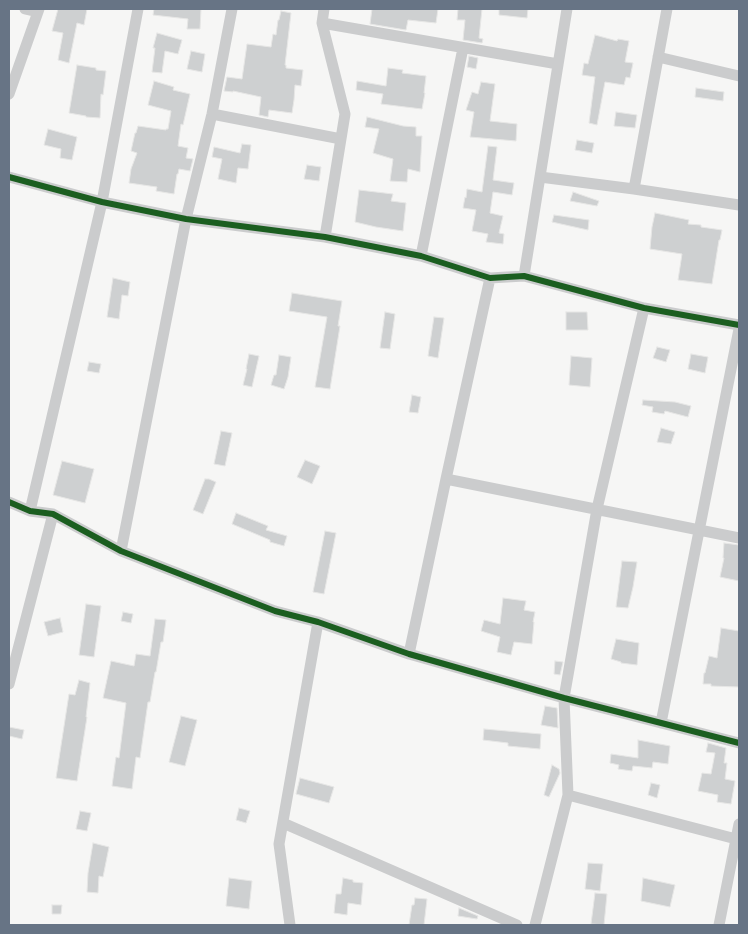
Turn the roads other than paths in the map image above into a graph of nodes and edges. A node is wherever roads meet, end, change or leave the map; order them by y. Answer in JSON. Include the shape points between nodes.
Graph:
{"nodes":[{"id":1,"x":25,"y":9,"type":"edge"},
{"id":2,"x":138,"y":9,"type":"edge"},
{"id":3,"x":232,"y":9,"type":"edge"},
{"id":4,"x":324,"y":9,"type":"edge"},
{"id":5,"x":567,"y":9,"type":"edge"},
{"id":6,"x":667,"y":9,"type":"edge"},
{"id":7,"x":38,"y":11,"type":"edge"},
{"id":8,"x":322,"y":23,"type":"junction"},
{"id":9,"x":463,"y":48,"type":"junction"},
{"id":10,"x":658,"y":57,"type":"junction"},
{"id":11,"x":558,"y":64,"type":"junction"},
{"id":12,"x":739,"y":76,"type":"edge"},
{"id":13,"x":9,"y":94,"type":"edge"},
{"id":14,"x":212,"y":114,"type":"junction"},
{"id":15,"x":341,"y":139,"type":"junction"},
{"id":16,"x":9,"y":177,"type":"edge"},
{"id":17,"x":540,"y":177,"type":"junction"},
{"id":18,"x":634,"y":189,"type":"junction"},
{"id":19,"x":102,"y":202,"type":"junction"},
{"id":20,"x":739,"y":205,"type":"edge"},
{"id":21,"x":186,"y":219,"type":"junction"},
{"id":22,"x":325,"y":237,"type":"junction"},
{"id":23,"x":421,"y":256,"type":"junction"},
{"id":24,"x":524,"y":276,"type":"junction"},
{"id":25,"x":490,"y":278,"type":"junction"},
{"id":26,"x":644,"y":308,"type":"junction"},
{"id":27,"x":739,"y":327,"type":"edge"},
{"id":28,"x":446,"y":479,"type":"junction"},
{"id":29,"x":9,"y":502,"type":"edge"},
{"id":30,"x":597,"y":510,"type":"junction"},
{"id":31,"x":30,"y":512,"type":"junction"},
{"id":32,"x":54,"y":514,"type":"junction"},
{"id":33,"x":700,"y":530,"type":"junction"},
{"id":34,"x":739,"y":538,"type":"edge"},
{"id":35,"x":121,"y":551,"type":"junction"},
{"id":36,"x":318,"y":622,"type":"junction"},
{"id":37,"x":409,"y":654,"type":"junction"},
{"id":38,"x":9,"y":684,"type":"edge"},
{"id":39,"x":564,"y":698,"type":"junction"},
{"id":40,"x":661,"y":723,"type":"junction"},
{"id":41,"x":739,"y":743,"type":"edge"},
{"id":42,"x":568,"y":795,"type":"junction"},
{"id":43,"x":283,"y":823,"type":"junction"},
{"id":44,"x":739,"y":824,"type":"edge"},
{"id":45,"x":736,"y":839,"type":"junction"},
{"id":46,"x":290,"y":925,"type":"edge"},
{"id":47,"x":517,"y":925,"type":"edge"},
{"id":48,"x":535,"y":925,"type":"edge"},
{"id":49,"x":719,"y":925,"type":"edge"}],
"edges":[{"from":1,"to":7,"type":"street"},
{"from":2,"to":19,"type":"street"},
{"from":3,"to":14,"type":"street"},
{"from":4,"to":8,"type":"street"},
{"from":5,"to":11,"type":"street"},
{"from":6,"to":10,"type":"street"},
{"from":7,"to":13,"type":"street"},
{"from":8,"to":9,"type":"street"},
{"from":8,"to":15,"type":"street","via":[[345,114]]},
{"from":9,"to":11,"type":"street"},
{"from":9,"to":23,"type":"street"},
{"from":10,"to":12,"type":"street"},
{"from":10,"to":18,"type":"street"},
{"from":11,"to":17,"type":"street"},
{"from":14,"to":15,"type":"street"},
{"from":14,"to":21,"type":"street"},
{"from":15,"to":22,"type":"street"},
{"from":16,"to":19,"type":"street"},
{"from":17,"to":18,"type":"street"},
{"from":17,"to":24,"type":"street"},
{"from":18,"to":20,"type":"street"},
{"from":19,"to":21,"type":"street"},
{"from":19,"to":31,"type":"street"},
{"from":21,"to":22,"type":"street"},
{"from":21,"to":35,"type":"street"},
{"from":22,"to":23,"type":"street"},
{"from":23,"to":25,"type":"street"},
{"from":24,"to":25,"type":"street"},
{"from":24,"to":26,"type":"street"},
{"from":25,"to":28,"type":"street"},
{"from":26,"to":27,"type":"street"},
{"from":26,"to":30,"type":"street"},
{"from":27,"to":33,"type":"street"},
{"from":28,"to":30,"type":"street"},
{"from":28,"to":37,"type":"street"},
{"from":29,"to":31,"type":"street"},
{"from":30,"to":33,"type":"street"},
{"from":30,"to":39,"type":"street"},
{"from":31,"to":32,"type":"street"},
{"from":32,"to":35,"type":"street"},
{"from":32,"to":38,"type":"street"},
{"from":33,"to":34,"type":"street"},
{"from":33,"to":40,"type":"street"},
{"from":35,"to":36,"type":"street","via":[[275,611]]},
{"from":36,"to":37,"type":"street"},
{"from":36,"to":43,"type":"street"},
{"from":37,"to":39,"type":"street"},
{"from":39,"to":40,"type":"street"},
{"from":39,"to":42,"type":"street"},
{"from":40,"to":41,"type":"street"},
{"from":42,"to":45,"type":"street"},
{"from":42,"to":48,"type":"street"},
{"from":43,"to":46,"type":"street","via":[[279,844]]},
{"from":43,"to":47,"type":"street"},
{"from":44,"to":45,"type":"street"},
{"from":45,"to":49,"type":"street"}]}
